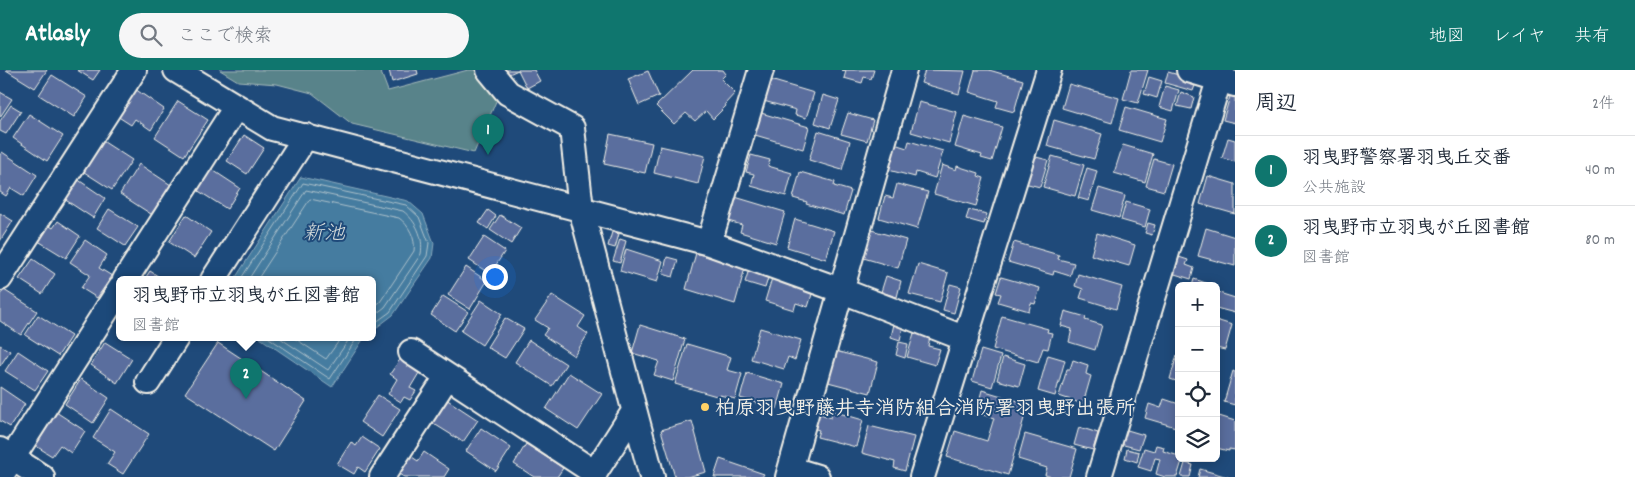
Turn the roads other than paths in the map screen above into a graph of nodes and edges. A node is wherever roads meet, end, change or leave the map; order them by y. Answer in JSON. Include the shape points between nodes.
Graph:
{"nodes":[{"id":1,"x":134,"y":70,"type":"edge"},
{"id":2,"x":176,"y":70,"type":"edge"},
{"id":3,"x":489,"y":70,"type":"edge"},
{"id":4,"x":761,"y":70,"type":"edge"},
{"id":5,"x":904,"y":70,"type":"edge"},
{"id":6,"x":1049,"y":70,"type":"edge"},
{"id":7,"x":1189,"y":70,"type":"edge"},
{"id":8,"x":1226,"y":78,"type":"edge"},
{"id":9,"x":236,"y":107,"type":"junction"},
{"id":10,"x":306,"y":136,"type":"junction"},
{"id":11,"x":580,"y":208,"type":"junction"},
{"id":12,"x":709,"y":243,"type":"junction"},
{"id":13,"x":128,"y":276,"type":"edge"},
{"id":14,"x":216,"y":276,"type":"edge"},
{"id":15,"x":0,"y":278,"type":"edge"},
{"id":16,"x":840,"y":290,"type":"junction"},
{"id":17,"x":116,"y":295,"type":"edge"},
{"id":18,"x":966,"y":338,"type":"junction"},
{"id":19,"x":174,"y":341,"type":"edge"},
{"id":20,"x":412,"y":352,"type":"dead end"},
{"id":21,"x":447,"y":376,"type":"junction"},
{"id":22,"x":148,"y":382,"type":"dead end"},
{"id":23,"x":634,"y":413,"type":"junction"},
{"id":24,"x":4,"y":462,"type":"edge"},
{"id":25,"x":789,"y":473,"type":"edge"},
{"id":26,"x":594,"y":475,"type":"edge"},
{"id":27,"x":42,"y":477,"type":"edge"},
{"id":28,"x":382,"y":477,"type":"edge"},
{"id":29,"x":652,"y":477,"type":"edge"},
{"id":30,"x":817,"y":477,"type":"edge"},
{"id":31,"x":922,"y":477,"type":"edge"},
{"id":32,"x":1100,"y":477,"type":"edge"}],
"edges":[{"from":1,"to":15,"type":"street"},
{"from":2,"to":9,"type":"street"},
{"from":3,"to":11,"type":"street","via":[[508,93],[572,128]]},
{"from":4,"to":12,"type":"street"},
{"from":5,"to":16,"type":"street"},
{"from":6,"to":18,"type":"street"},
{"from":7,"to":8,"type":"street"},
{"from":8,"to":32,"type":"street"},
{"from":9,"to":10,"type":"street","via":[[272,128]]},
{"from":9,"to":13,"type":"street"},
{"from":10,"to":11,"type":"street"},
{"from":10,"to":14,"type":"street"},
{"from":11,"to":12,"type":"street"},
{"from":11,"to":23,"type":"street"},
{"from":12,"to":16,"type":"street"},
{"from":16,"to":18,"type":"street"},
{"from":16,"to":25,"type":"street"},
{"from":17,"to":24,"type":"street"},
{"from":18,"to":31,"type":"street"},
{"from":19,"to":22,"type":"street"},
{"from":20,"to":21,"type":"street"},
{"from":21,"to":26,"type":"street"},
{"from":21,"to":28,"type":"street"},
{"from":23,"to":26,"type":"street"},
{"from":23,"to":29,"type":"street"},
{"from":24,"to":27,"type":"street"},
{"from":25,"to":30,"type":"street"}]}
